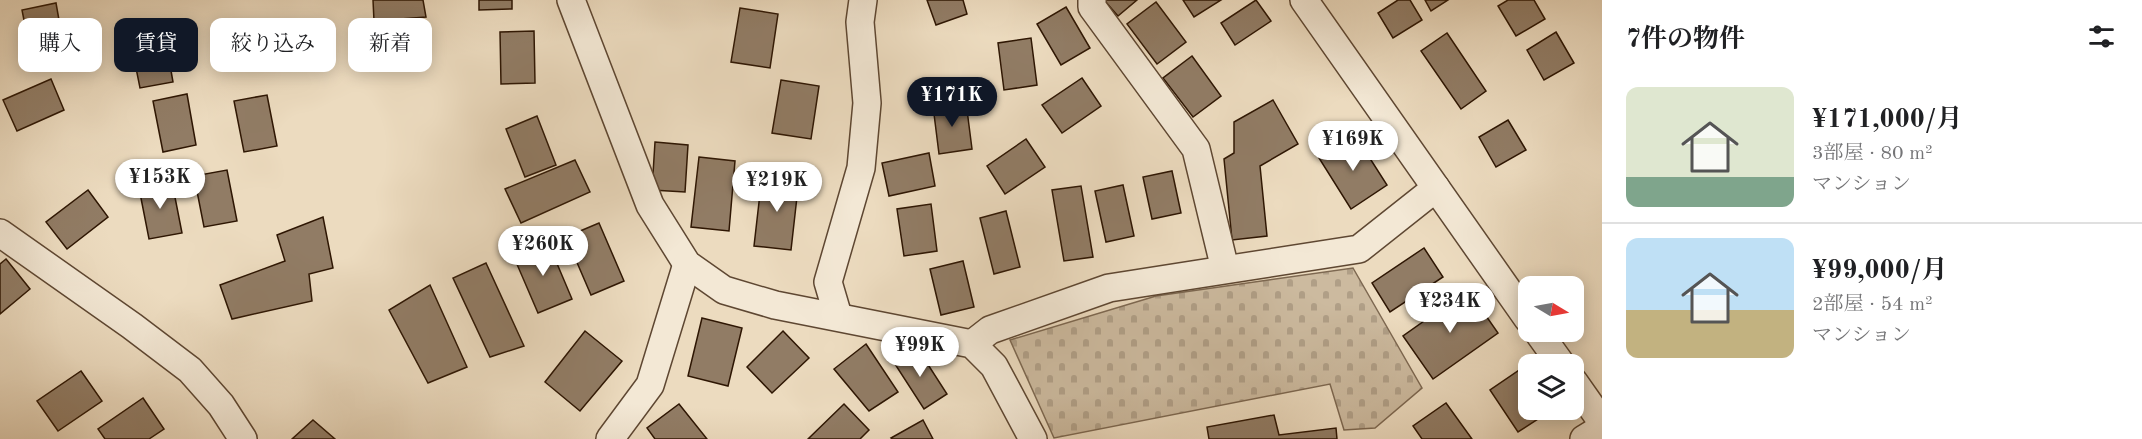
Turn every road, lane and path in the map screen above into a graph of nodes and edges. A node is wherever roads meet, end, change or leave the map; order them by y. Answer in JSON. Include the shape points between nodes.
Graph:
{"nodes":[{"id":1,"x":571,"y":0,"type":"edge"},
{"id":2,"x":863,"y":0,"type":"edge"},
{"id":3,"x":1092,"y":0,"type":"edge"},
{"id":4,"x":1304,"y":0,"type":"edge"},
{"id":5,"x":1436,"y":188,"type":"junction"},
{"id":6,"x":0,"y":233,"type":"edge"},
{"id":7,"x":687,"y":264,"type":"junction"},
{"id":8,"x":1225,"y":269,"type":"junction"},
{"id":9,"x":1518,"y":305,"type":"edge"},
{"id":10,"x":838,"y":316,"type":"junction"},
{"id":11,"x":972,"y":344,"type":"junction"},
{"id":12,"x":1584,"y":396,"type":"edge"},
{"id":13,"x":1602,"y":422,"type":"edge"},
{"id":14,"x":1602,"y":428,"type":"edge"},
{"id":15,"x":243,"y":439,"type":"edge"},
{"id":16,"x":610,"y":439,"type":"edge"},
{"id":17,"x":1033,"y":439,"type":"edge"},
{"id":18,"x":1584,"y":439,"type":"edge"}],
"edges":[{"from":1,"to":7,"type":"street","via":[[650,205]]},
{"from":2,"to":10,"type":"street","via":[[867,103],[861,168],[828,282]]},
{"from":3,"to":8,"type":"street","via":[[1092,7],[1196,149]]},
{"from":4,"to":5,"type":"street"},
{"from":5,"to":8,"type":"street","via":[[1359,249]]},
{"from":5,"to":9,"type":"street"},
{"from":6,"to":15,"type":"street","via":[[190,370],[221,405]]},
{"from":7,"to":10,"type":"street","via":[[724,290],[775,305]]},
{"from":7,"to":16,"type":"street","via":[[650,385]]},
{"from":8,"to":11,"type":"street","via":[[1109,288],[990,330]]},
{"from":10,"to":11,"type":"street"},
{"from":11,"to":17,"type":"street","via":[[994,366]]},
{"from":12,"to":13,"type":"street"},
{"from":14,"to":18,"type":"street"}]}
